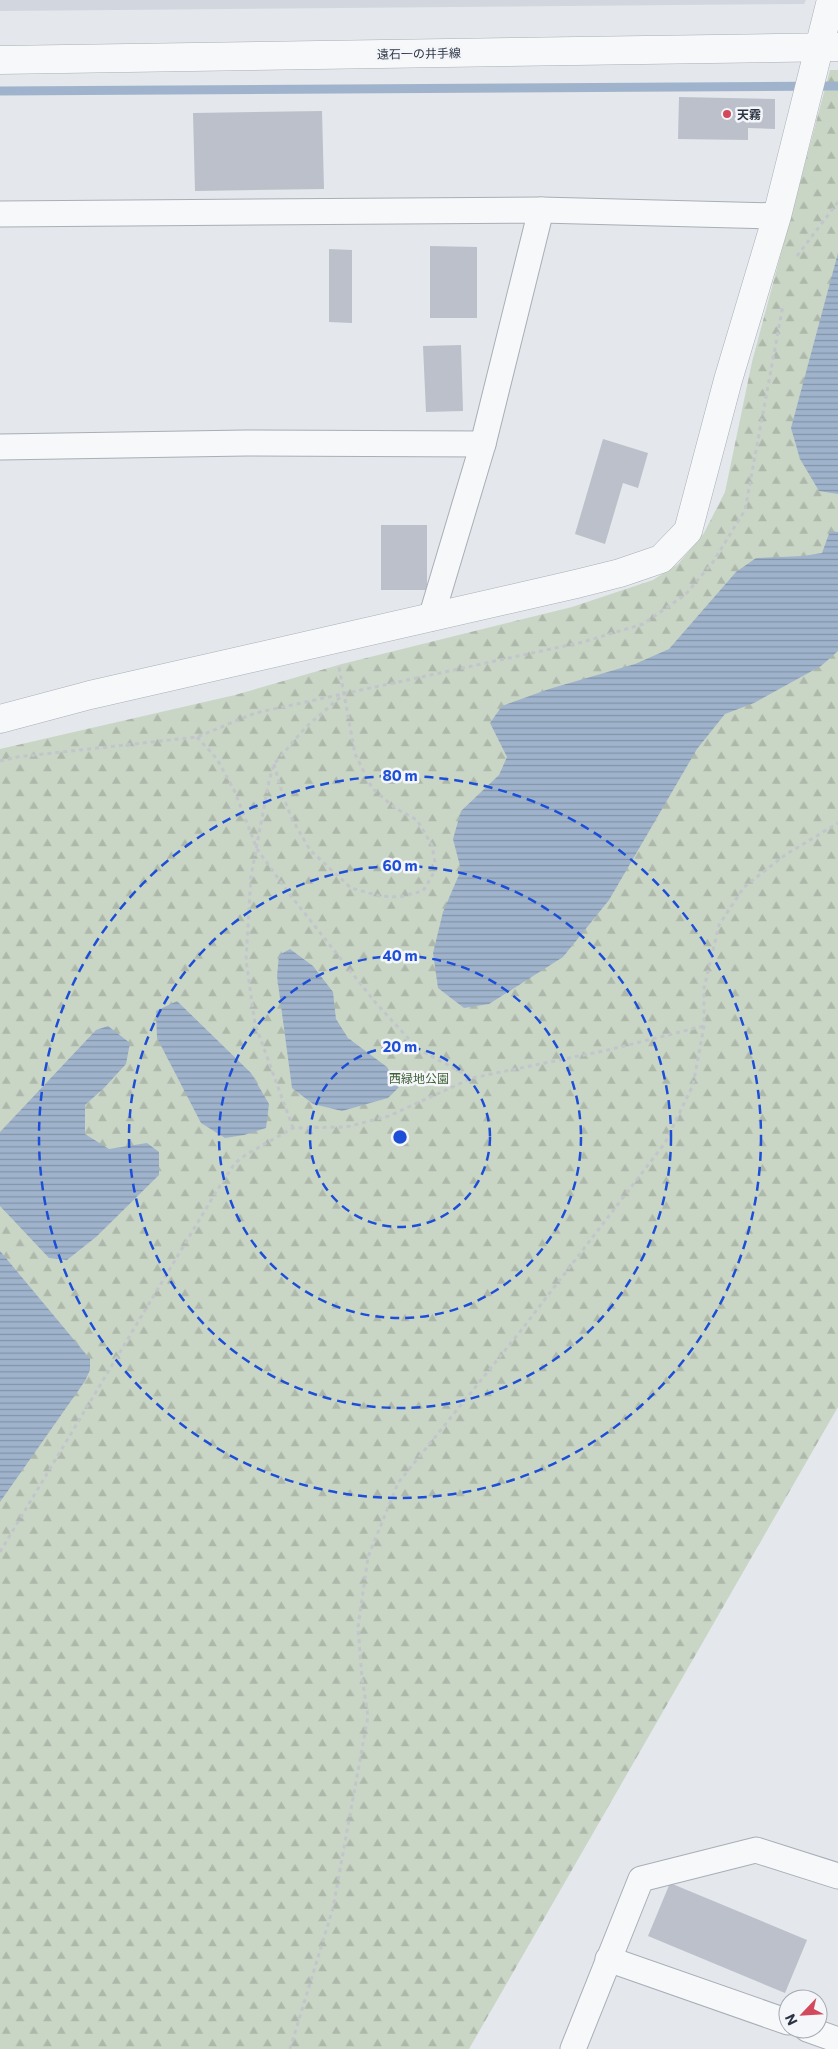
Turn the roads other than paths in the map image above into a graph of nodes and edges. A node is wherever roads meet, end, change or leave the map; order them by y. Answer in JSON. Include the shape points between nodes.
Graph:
{"nodes":[{"id":1,"x":831,"y":0,"type":"edge"},
{"id":2,"x":829,"y":47,"type":"edge"},
{"id":3,"x":0,"y":60,"type":"edge"},
{"id":4,"x":541,"y":210,"type":"junction"},
{"id":5,"x":0,"y":214,"type":"edge"},
{"id":6,"x":777,"y":216,"type":"junction"},
{"id":7,"x":483,"y":444,"type":"junction"},
{"id":8,"x":0,"y":447,"type":"edge"},
{"id":9,"x":431,"y":618,"type":"junction"},
{"id":10,"x":0,"y":719,"type":"edge"},
{"id":11,"x":838,"y":1876,"type":"edge"},
{"id":12,"x":608,"y":1958,"type":"junction"},
{"id":13,"x":778,"y":2018,"type":"edge"},
{"id":14,"x":573,"y":2049,"type":"edge"}],
"edges":[{"from":1,"to":2,"type":"street"},
{"from":2,"to":3,"type":"street","name":"遠石一の井手線"},
{"from":2,"to":6,"type":"street"},
{"from":4,"to":5,"type":"street"},
{"from":4,"to":6,"type":"street"},
{"from":4,"to":7,"type":"street"},
{"from":6,"to":9,"type":"street","via":[[688,530],[661,559],[620,573]]},
{"from":7,"to":8,"type":"street"},
{"from":7,"to":9,"type":"street"},
{"from":9,"to":10,"type":"street","via":[[90,695]]},
{"from":11,"to":12,"type":"street","via":[[756,1850],[641,1879]]},
{"from":12,"to":13,"type":"street"},
{"from":12,"to":14,"type":"street"}]}
